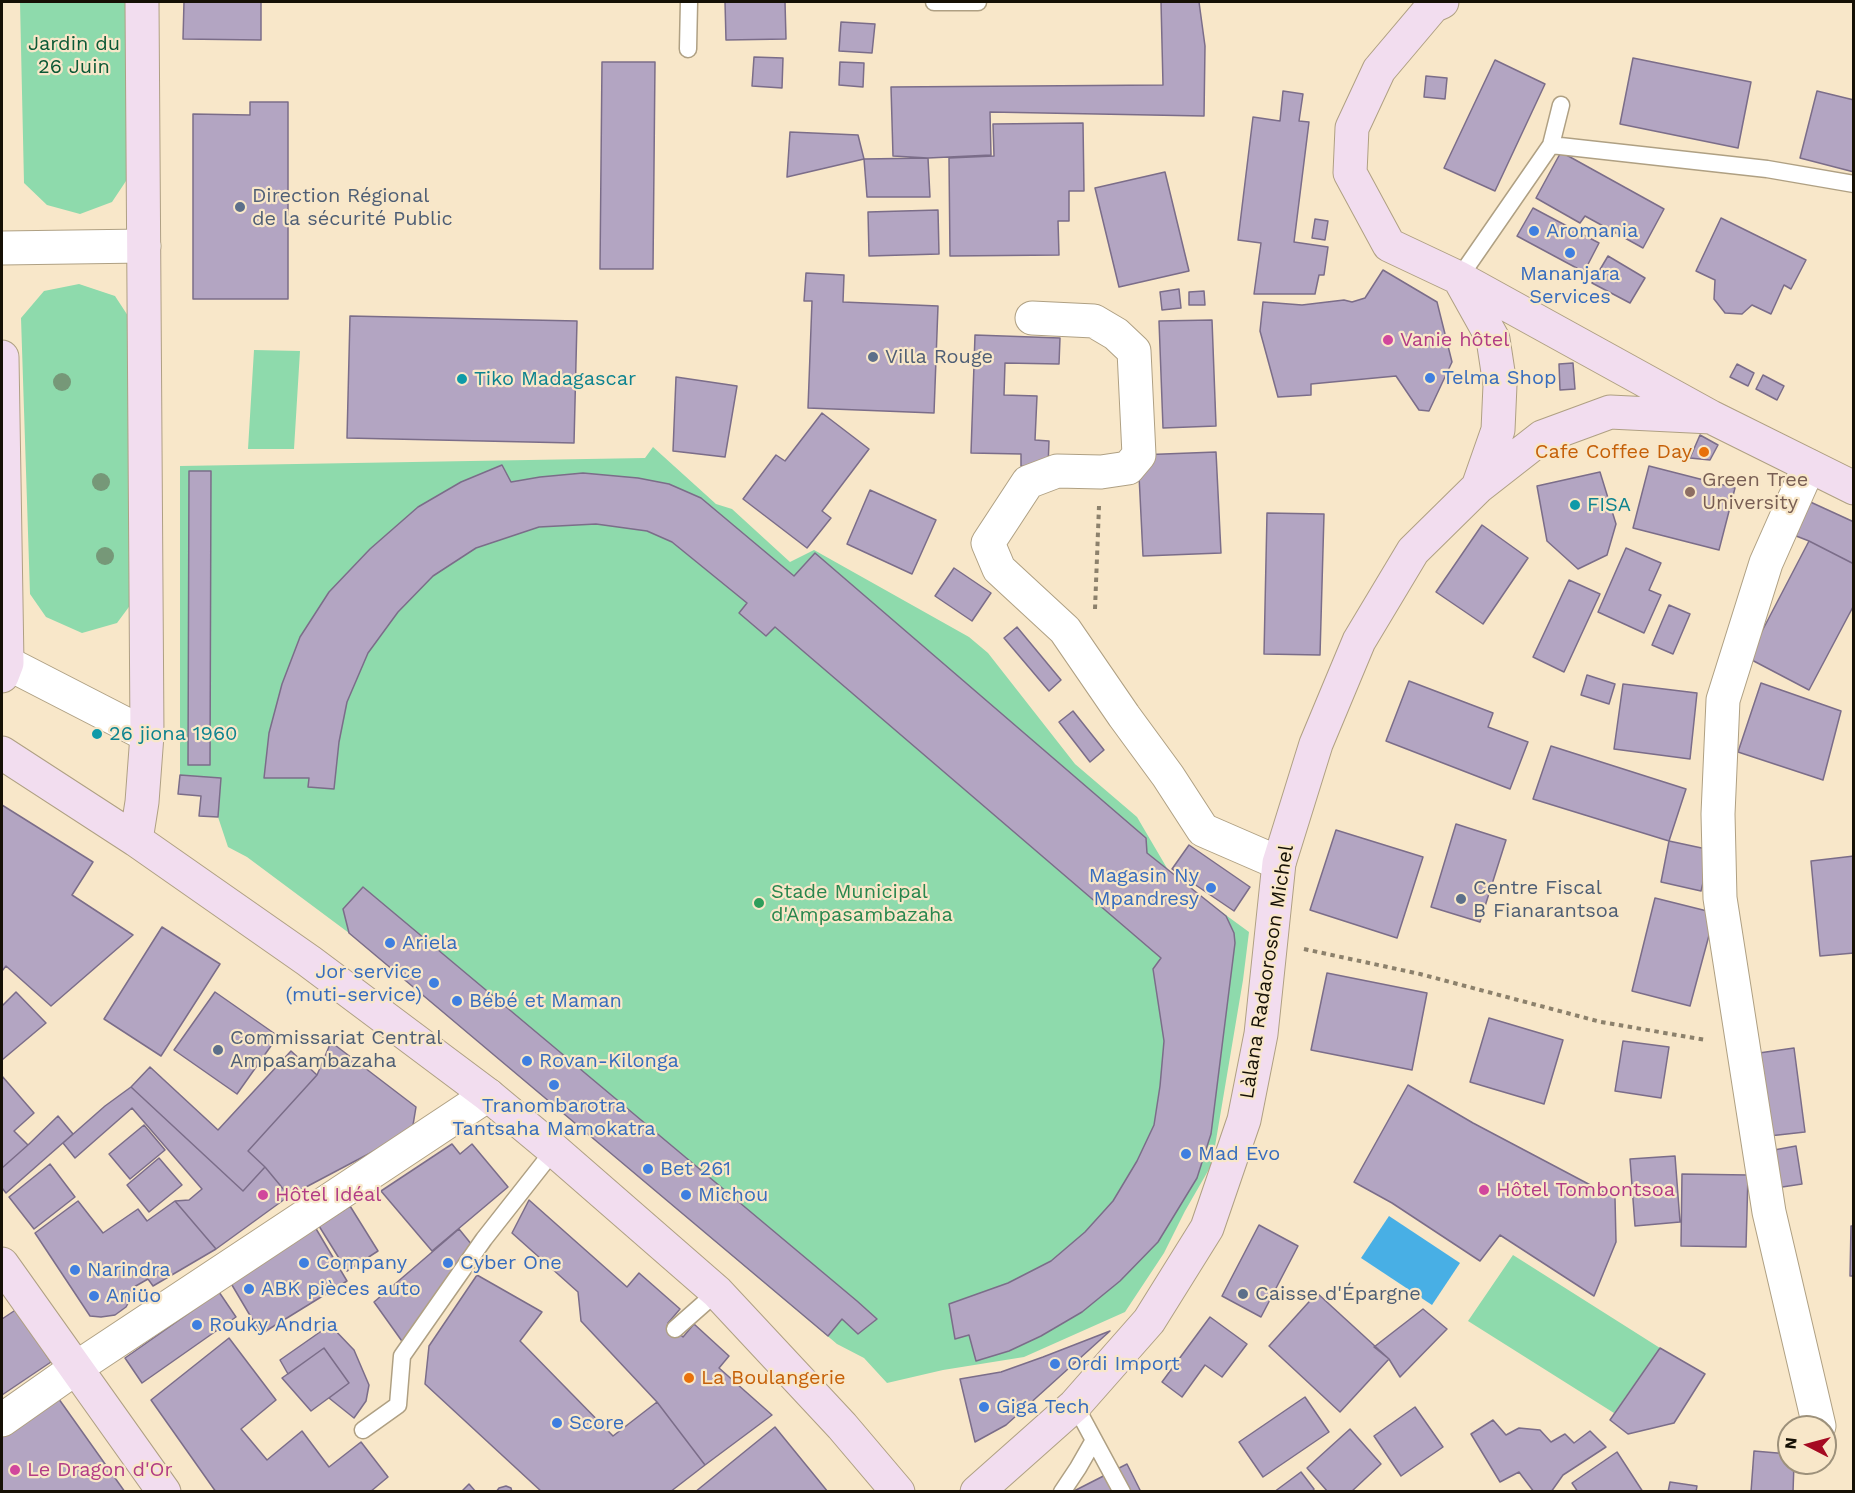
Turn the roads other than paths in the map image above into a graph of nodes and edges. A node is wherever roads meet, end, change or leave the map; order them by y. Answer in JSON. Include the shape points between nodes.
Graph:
{"nodes":[{"id":1,"x":142,"y":2,"type":"edge"},
{"id":2,"x":689,"y":2,"type":"edge"},
{"id":3,"x":934,"y":2,"type":"edge"},
{"id":4,"x":978,"y":2,"type":"edge"},
{"id":5,"x":1442,"y":2,"type":"edge"},
{"id":6,"x":688,"y":49,"type":"dead end"},
{"id":7,"x":1561,"y":105,"type":"dead end"},
{"id":8,"x":1551,"y":146,"type":"junction"},
{"id":9,"x":1854,"y":184,"type":"edge"},
{"id":10,"x":144,"y":246,"type":"junction"},
{"id":11,"x":2,"y":248,"type":"edge"},
{"id":12,"x":1459,"y":278,"type":"junction"},
{"id":13,"x":1032,"y":318,"type":"dead end"},
{"id":14,"x":2,"y":357,"type":"edge"},
{"id":15,"x":1711,"y":417,"type":"junction"},
{"id":16,"x":1809,"y":466,"type":"junction"},
{"id":17,"x":1478,"y":487,"type":"junction"},
{"id":18,"x":1854,"y":488,"type":"edge"},
{"id":19,"x":4,"y":670,"type":"edge"},
{"id":20,"x":147,"y":735,"type":"junction"},
{"id":21,"x":2,"y":753,"type":"edge"},
{"id":22,"x":136,"y":840,"type":"junction"},
{"id":23,"x":1279,"y":863,"type":"junction"},
{"id":24,"x":488,"y":1095,"type":"junction"},
{"id":25,"x":554,"y":1150,"type":"junction"},
{"id":26,"x":2,"y":1264,"type":"edge"},
{"id":27,"x":717,"y":1292,"type":"junction"},
{"id":28,"x":675,"y":1329,"type":"dead end"},
{"id":29,"x":75,"y":1368,"type":"junction"},
{"id":30,"x":1075,"y":1405,"type":"junction"},
{"id":31,"x":1816,"y":1415,"type":"edge"},
{"id":32,"x":2,"y":1420,"type":"edge"},
{"id":33,"x":363,"y":1430,"type":"dead end"},
{"id":34,"x":1094,"y":1440,"type":"junction"},
{"id":35,"x":164,"y":1491,"type":"edge"},
{"id":36,"x":898,"y":1491,"type":"edge"},
{"id":37,"x":977,"y":1491,"type":"edge"},
{"id":38,"x":1062,"y":1491,"type":"edge"},
{"id":39,"x":1122,"y":1491,"type":"edge"}],
"edges":[{"from":1,"to":10,"type":"street"},
{"from":2,"to":6,"type":"lane"},
{"from":3,"to":4,"type":"lane"},
{"from":5,"to":12,"type":"street","via":[[1433,6],[1379,70],[1352,128],[1350,173],[1389,245]]},
{"from":7,"to":8,"type":"lane"},
{"from":8,"to":9,"type":"lane","via":[[1767,169]]},
{"from":8,"to":12,"type":"lane"},
{"from":10,"to":11,"type":"street"},
{"from":10,"to":20,"type":"street"},
{"from":12,"to":15,"type":"street"},
{"from":12,"to":17,"type":"street","via":[[1493,339],[1500,384],[1498,430]]},
{"from":13,"to":23,"type":"street","via":[[1094,321],[1134,351],[1139,455],[1128,468],[1057,471],[1028,482],[988,543],[999,569],[1065,630],[1203,830]]},
{"from":14,"to":19,"type":"street"},
{"from":15,"to":16,"type":"street"},
{"from":15,"to":17,"type":"street","name":"Làlana Radaoroson Michel","via":[[1610,412],[1542,437]]},
{"from":16,"to":18,"type":"street"},
{"from":16,"to":31,"type":"street","via":[[1766,563],[1723,700],[1718,813],[1720,898],[1769,1212]]},
{"from":17,"to":23,"type":"street","name":"Làlana Radaoroson Michel","via":[[1413,551],[1359,641],[1316,744]]},
{"from":19,"to":20,"type":"street"},
{"from":20,"to":22,"type":"street"},
{"from":21,"to":22,"type":"street"},
{"from":22,"to":24,"type":"street","via":[[309,961]]},
{"from":23,"to":30,"type":"street","name":"Làlana Radaoroson Michel","via":[[1261,1034],[1244,1120],[1207,1228],[1149,1321]]},
{"from":24,"to":25,"type":"street"},
{"from":24,"to":29,"type":"street"},
{"from":25,"to":27,"type":"street"},
{"from":25,"to":33,"type":"lane","via":[[484,1239],[402,1356],[398,1405]]},
{"from":26,"to":29,"type":"street"},
{"from":27,"to":28,"type":"lane"},
{"from":27,"to":36,"type":"street"},
{"from":29,"to":32,"type":"street"},
{"from":29,"to":35,"type":"street"},
{"from":30,"to":34,"type":"lane"},
{"from":30,"to":37,"type":"street","name":"Làlana Radaoroson Michel"},
{"from":34,"to":38,"type":"lane"},
{"from":34,"to":39,"type":"lane"}]}
